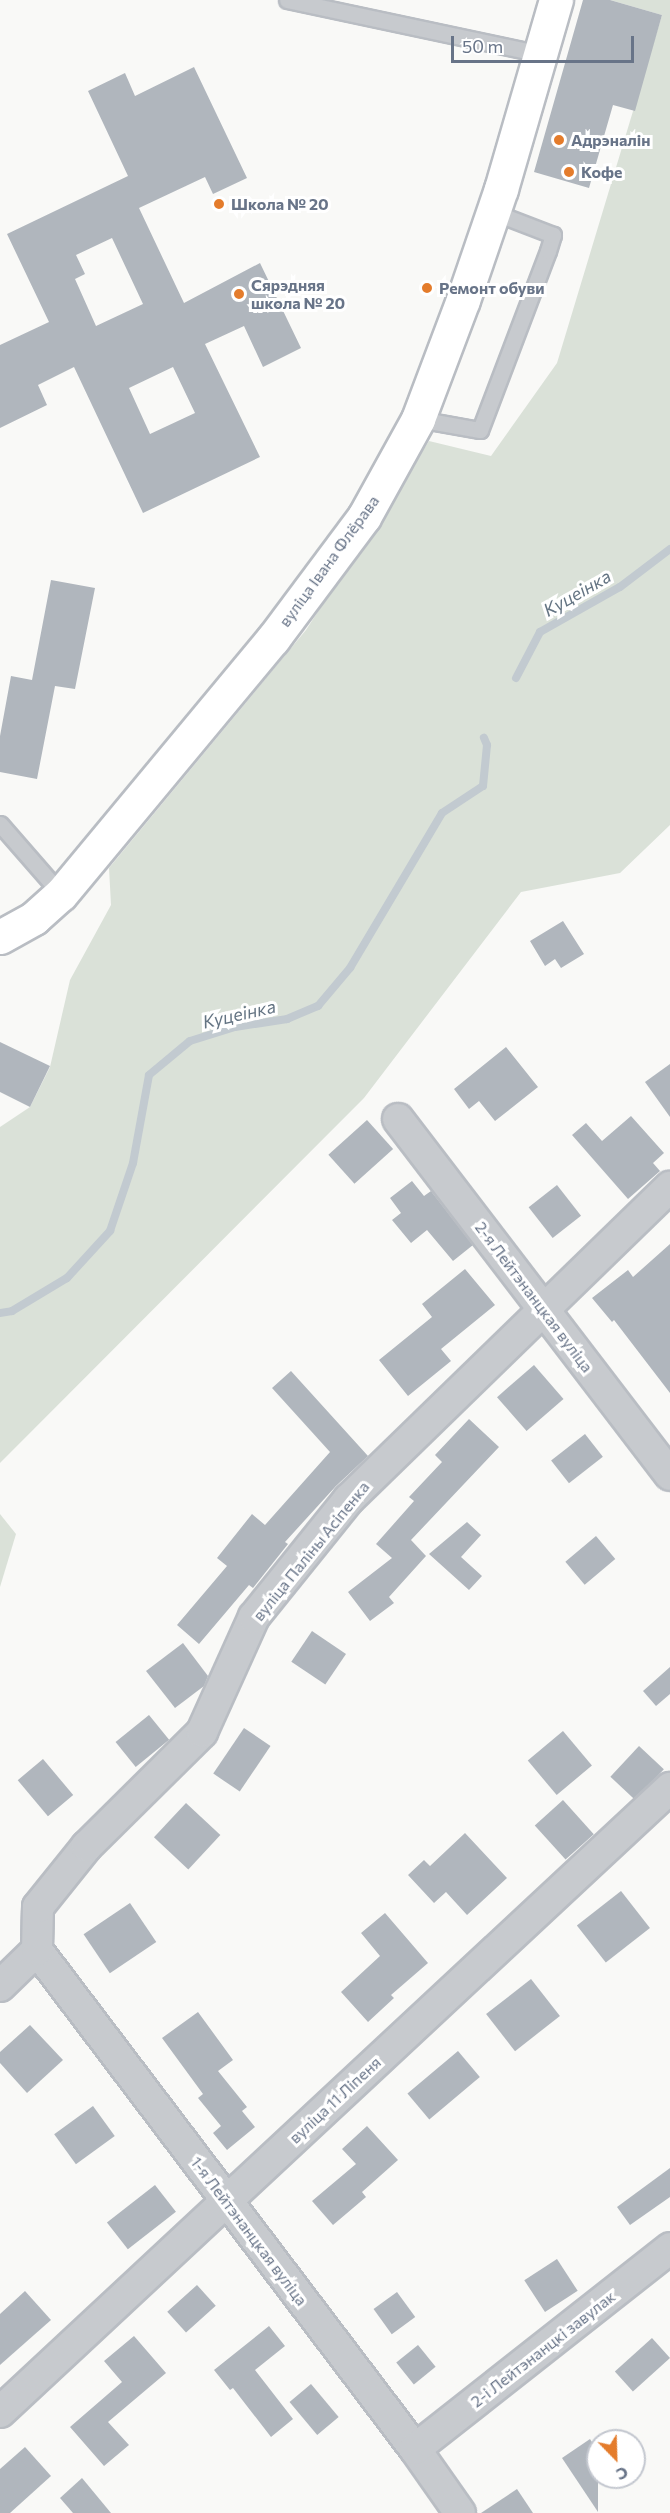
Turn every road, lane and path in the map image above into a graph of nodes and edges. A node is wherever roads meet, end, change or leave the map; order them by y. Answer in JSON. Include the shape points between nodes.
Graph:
{"nodes":[{"id":1,"x":287,"y":0,"type":"edge"},
{"id":2,"x":556,"y":0,"type":"edge"},
{"id":3,"x":541,"y":54,"type":"junction"},
{"id":4,"x":493,"y":212,"type":"junction"},
{"id":5,"x":418,"y":419,"type":"junction"},
{"id":6,"x":0,"y":824,"type":"edge"},
{"id":7,"x":61,"y":894,"type":"junction"},
{"id":8,"x":0,"y":937,"type":"edge"},
{"id":9,"x":398,"y":1119,"type":"dead end"},
{"id":10,"x":670,"y":1187,"type":"edge"},
{"id":11,"x":544,"y":1310,"type":"junction"},
{"id":12,"x":670,"y":1475,"type":"edge"},
{"id":13,"x":670,"y":1788,"type":"edge"},
{"id":14,"x":37,"y":1950,"type":"junction"},
{"id":15,"x":0,"y":1986,"type":"edge"},
{"id":16,"x":227,"y":2202,"type":"junction"},
{"id":17,"x":670,"y":2248,"type":"edge"},
{"id":18,"x":0,"y":2412,"type":"edge"},
{"id":19,"x":415,"y":2449,"type":"junction"},
{"id":20,"x":460,"y":2513,"type":"edge"}],
"edges":[{"from":1,"to":3,"type":"lane"},
{"from":2,"to":3,"type":"street","name":"вуліца Івана Флёрава"},
{"from":3,"to":4,"type":"street","name":"вуліца Івана Флёрава"},
{"from":4,"to":5,"type":"street","name":"вуліца Івана Флёрава"},
{"from":4,"to":5,"type":"lane","via":[[553,235],[548,251],[480,430]]},
{"from":5,"to":7,"type":"street","name":"вуліца Івана Флёрава","via":[[364,517],[301,601]]},
{"from":6,"to":7,"type":"lane"},
{"from":7,"to":8,"type":"street","name":"вуліца Івана Флёрава","via":[[34,918]]},
{"from":9,"to":11,"type":"street","name":"2-я Лейтэнанцкая вуліца"},
{"from":10,"to":11,"type":"street","name":"вуліца Паліны Асіпенка"},
{"from":11,"to":12,"type":"street","name":"2-я Лейтэнанцкая вуліца"},
{"from":11,"to":14,"type":"street","name":"вуліца Паліны Асіпенка","via":[[349,1499],[254,1617],[202,1732],[87,1846],[38,1907]]},
{"from":13,"to":16,"type":"street","name":"вуліца 11 Ліпеня"},
{"from":14,"to":15,"type":"street"},
{"from":14,"to":16,"type":"street","name":"1-я Лейтэнанцкая вуліца"},
{"from":16,"to":18,"type":"street","name":"вуліца 11 Ліпеня"},
{"from":16,"to":19,"type":"street","name":"1-я Лейтэнанцкая вуліца"},
{"from":17,"to":19,"type":"street","name":"2-і Лейтэнанцкі завулак"},
{"from":19,"to":20,"type":"street","name":"1-я Лейтэнанцкая вуліца"}]}
